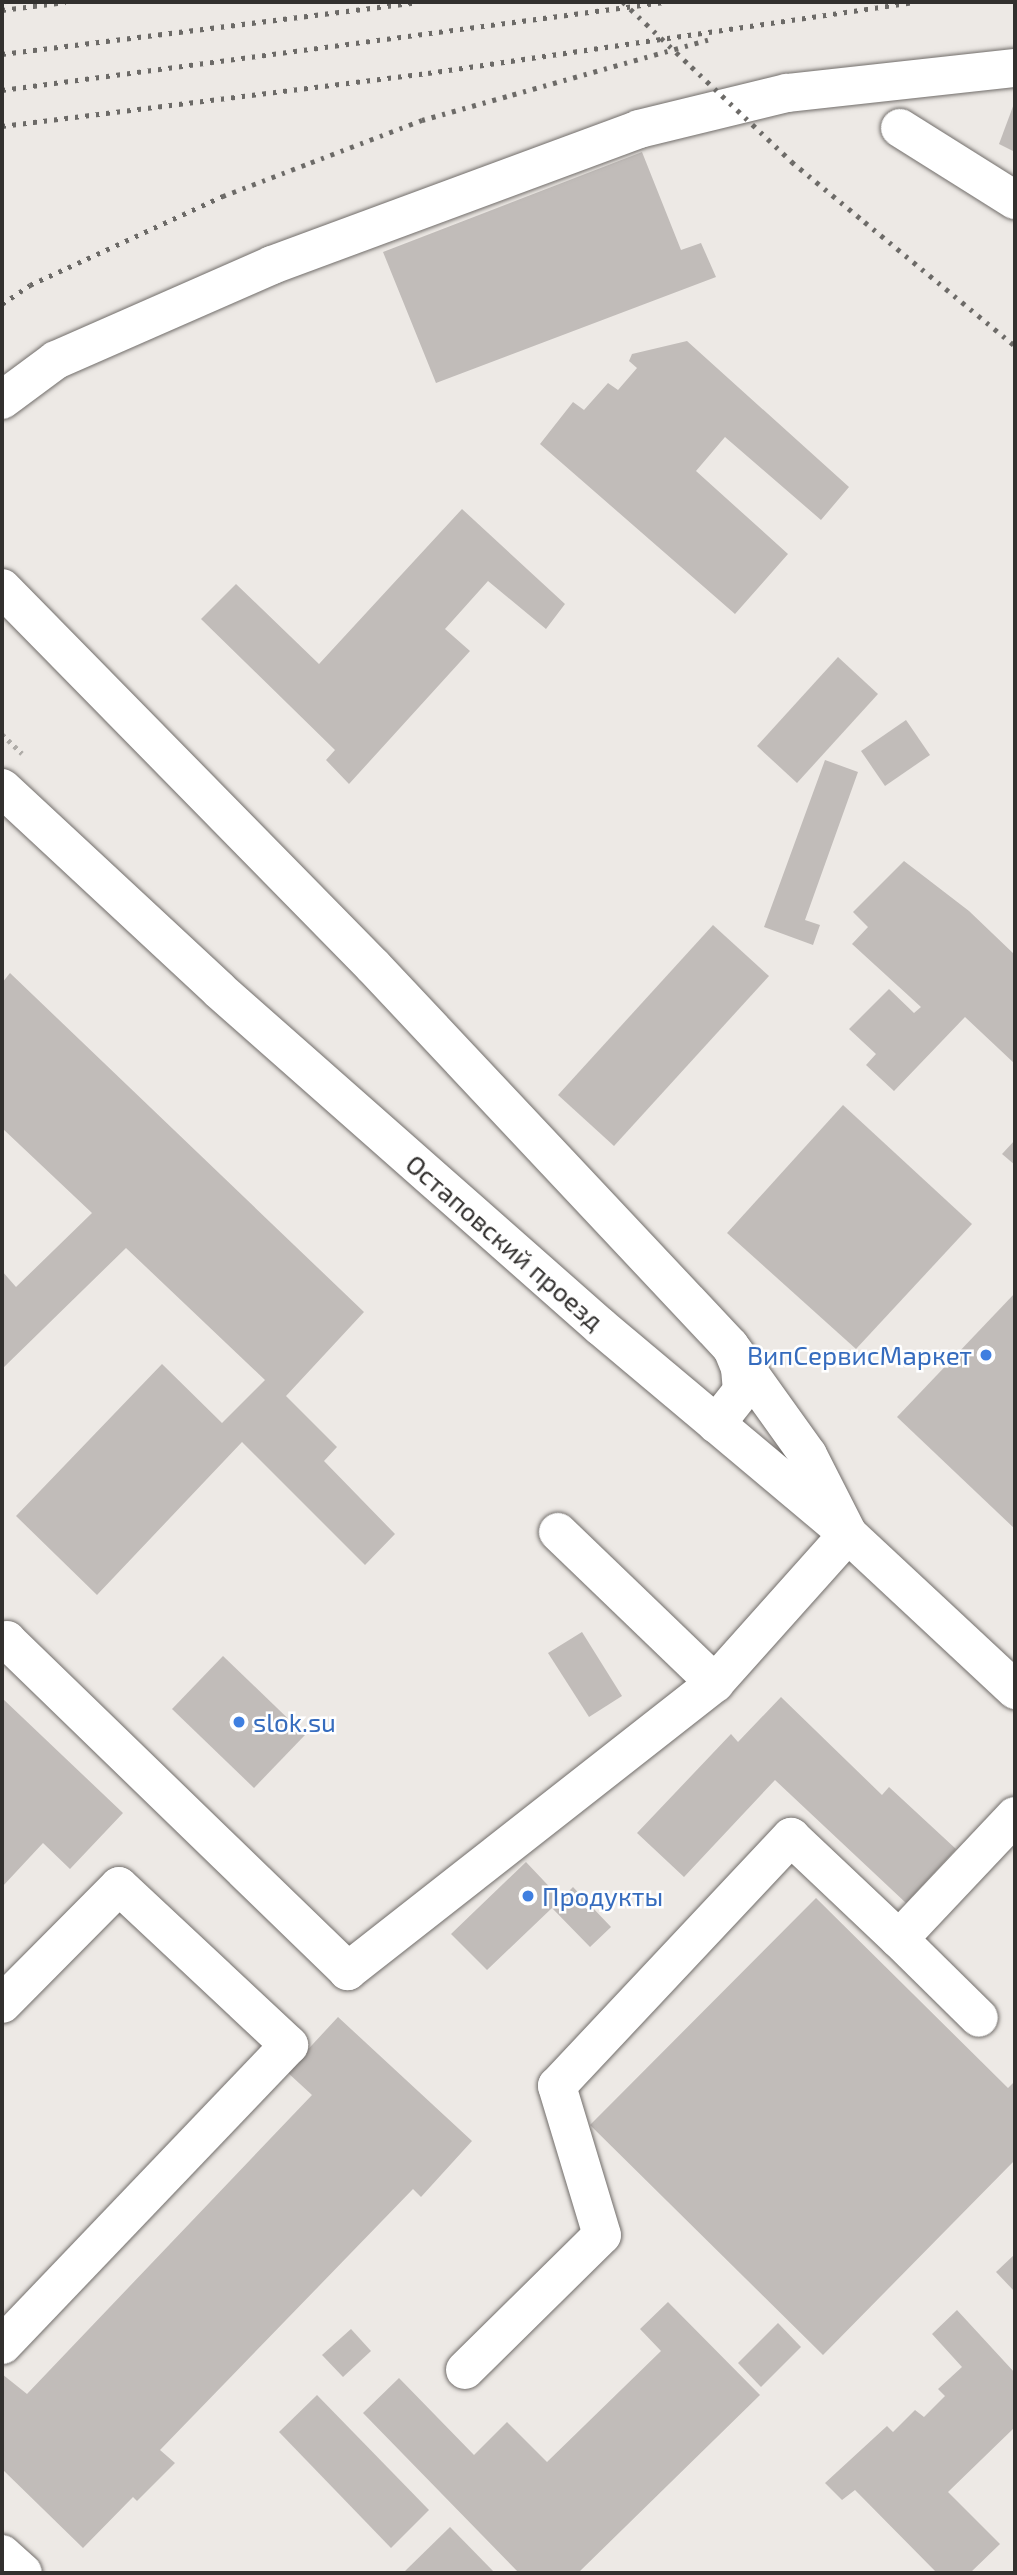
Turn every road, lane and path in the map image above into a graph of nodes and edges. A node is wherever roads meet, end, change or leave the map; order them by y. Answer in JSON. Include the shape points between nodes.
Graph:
{"nodes":[{"id":1,"x":1015,"y":68,"type":"edge"},
{"id":2,"x":900,"y":128,"type":"dead end"},
{"id":3,"x":1015,"y":200,"type":"edge"},
{"id":4,"x":2,"y":400,"type":"edge"},
{"id":5,"x":2,"y":588,"type":"edge"},
{"id":6,"x":2,"y":788,"type":"edge"},
{"id":7,"x":730,"y":1346,"type":"junction"},
{"id":8,"x":716,"y":1424,"type":"junction"},
{"id":9,"x":558,"y":1532,"type":"dead end"},
{"id":10,"x":848,"y":1534,"type":"junction"},
{"id":11,"x":2,"y":1643,"type":"edge"},
{"id":12,"x":715,"y":1683,"type":"junction"},
{"id":13,"x":1015,"y":1690,"type":"edge"},
{"id":14,"x":1015,"y":1816,"type":"edge"},
{"id":15,"x":899,"y":1939,"type":"junction"},
{"id":16,"x":2,"y":2004,"type":"edge"},
{"id":17,"x":979,"y":2018,"type":"dead end"},
{"id":18,"x":2,"y":2345,"type":"edge"},
{"id":19,"x":465,"y":2370,"type":"dead end"},
{"id":20,"x":2,"y":2554,"type":"edge"},
{"id":21,"x":23,"y":2573,"type":"edge"}],
"edges":[{"from":1,"to":4,"type":"main road","via":[[787,93],[639,129],[272,265],[56,360]]},
{"from":2,"to":3,"type":"main road"},
{"from":5,"to":7,"type":"main road","via":[[373,965]]},
{"from":6,"to":8,"type":"main road","name":"Остаповский проезд","via":[[219,990]]},
{"from":7,"to":8,"type":"main road","via":[[740,1368],[742,1391]]},
{"from":7,"to":10,"type":"main road","via":[[808,1455]]},
{"from":8,"to":10,"type":"main road","name":"Остаповский проезд"},
{"from":9,"to":12,"type":"main road"},
{"from":10,"to":12,"type":"main road"},
{"from":10,"to":13,"type":"main road","name":"Остаповский проезд"},
{"from":11,"to":12,"type":"main road","via":[[7,1640],[348,1971]]},
{"from":14,"to":15,"type":"main road"},
{"from":15,"to":17,"type":"main road"},
{"from":15,"to":19,"type":"main road","via":[[791,1837],[557,2087],[602,2235]]},
{"from":16,"to":18,"type":"main road","via":[[119,1886],[289,2045]]},
{"from":20,"to":21,"type":"main road"}]}
